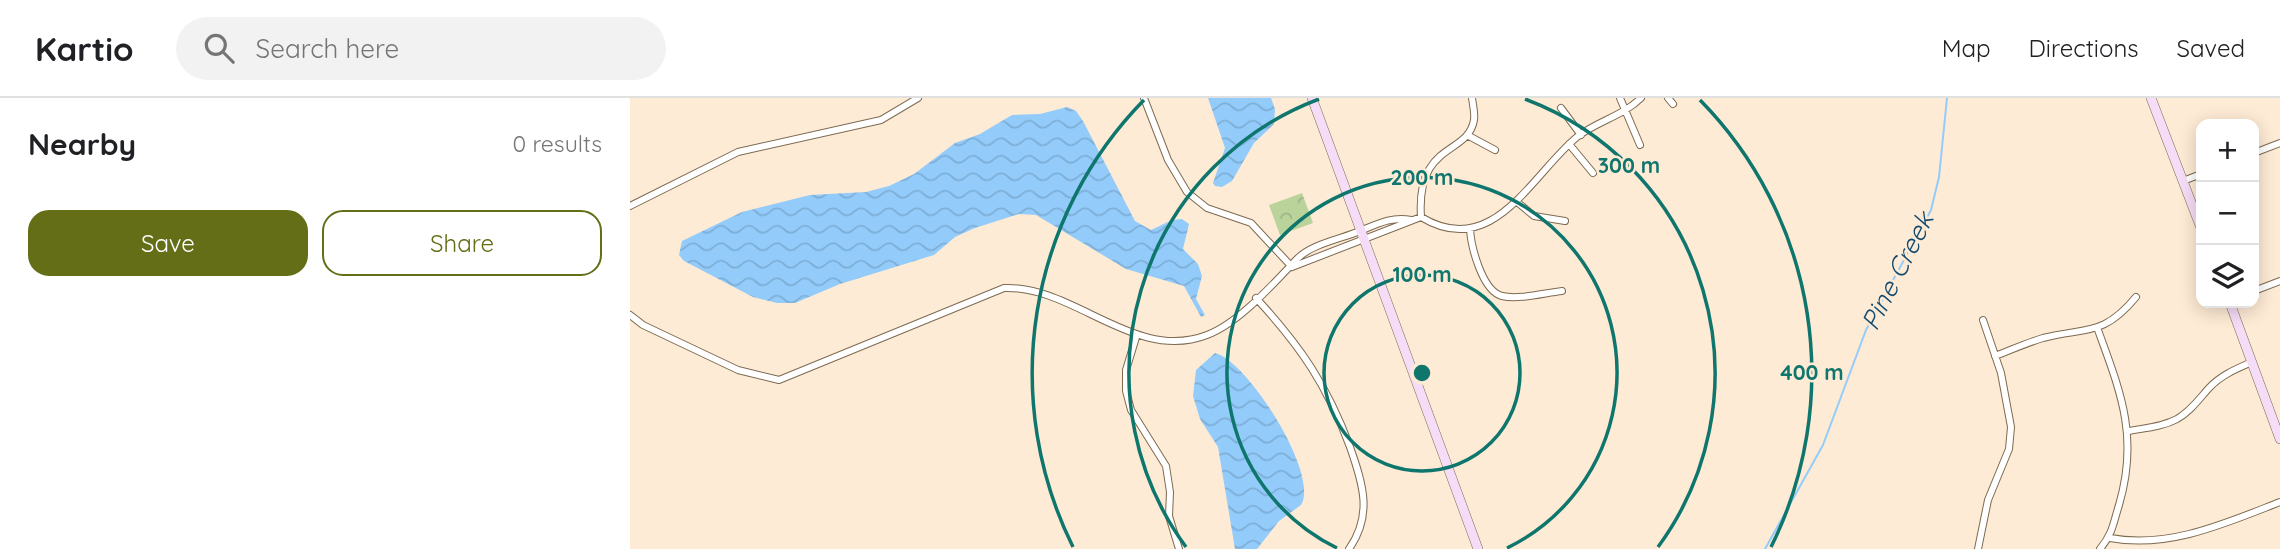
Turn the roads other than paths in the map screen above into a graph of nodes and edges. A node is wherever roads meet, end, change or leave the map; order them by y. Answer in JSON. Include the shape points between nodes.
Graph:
{"nodes":[{"id":1,"x":918,"y":98,"type":"edge"},
{"id":2,"x":1144,"y":98,"type":"edge"},
{"id":3,"x":1312,"y":98,"type":"edge"},
{"id":4,"x":1472,"y":98,"type":"edge"},
{"id":5,"x":1620,"y":98,"type":"edge"},
{"id":6,"x":1641,"y":98,"type":"edge"},
{"id":7,"x":2151,"y":98,"type":"edge"},
{"id":8,"x":1562,"y":108,"type":"dead end"},
{"id":9,"x":1625,"y":111,"type":"junction"},
{"id":10,"x":1467,"y":135,"type":"junction"},
{"id":11,"x":1581,"y":135,"type":"junction"},
{"id":12,"x":2280,"y":143,"type":"edge"},
{"id":13,"x":1569,"y":145,"type":"junction"},
{"id":14,"x":1640,"y":145,"type":"dead end"},
{"id":15,"x":1495,"y":150,"type":"dead end"},
{"id":16,"x":2259,"y":151,"type":"edge"},
{"id":17,"x":1593,"y":173,"type":"dead end"},
{"id":18,"x":2196,"y":176,"type":"edge"},
{"id":19,"x":2183,"y":181,"type":"junction"},
{"id":20,"x":1517,"y":202,"type":"junction"},
{"id":21,"x":630,"y":206,"type":"edge"},
{"id":22,"x":2196,"y":215,"type":"edge"},
{"id":23,"x":1421,"y":217,"type":"junction"},
{"id":24,"x":1564,"y":221,"type":"dead end"},
{"id":25,"x":1469,"y":229,"type":"junction"},
{"id":26,"x":1362,"y":235,"type":"junction"},
{"id":27,"x":1292,"y":267,"type":"junction"},
{"id":28,"x":2280,"y":281,"type":"edge"},
{"id":29,"x":2259,"y":289,"type":"edge"},
{"id":30,"x":1562,"y":291,"type":"dead end"},
{"id":31,"x":1256,"y":298,"type":"junction"},
{"id":32,"x":2136,"y":298,"type":"dead end"},
{"id":33,"x":2232,"y":308,"type":"edge"},
{"id":34,"x":630,"y":315,"type":"edge"},
{"id":35,"x":1983,"y":320,"type":"dead end"},
{"id":36,"x":2098,"y":330,"type":"junction"},
{"id":37,"x":1138,"y":334,"type":"junction"},
{"id":38,"x":1995,"y":356,"type":"junction"},
{"id":39,"x":2252,"y":362,"type":"junction"},
{"id":40,"x":2277,"y":424,"type":"edge"},
{"id":41,"x":2129,"y":431,"type":"junction"},
{"id":42,"x":2280,"y":439,"type":"edge"},
{"id":43,"x":2280,"y":502,"type":"edge"},
{"id":44,"x":2110,"y":538,"type":"junction"},
{"id":45,"x":1179,"y":549,"type":"edge"},
{"id":46,"x":1349,"y":549,"type":"edge"},
{"id":47,"x":1478,"y":549,"type":"edge"},
{"id":48,"x":1978,"y":549,"type":"edge"},
{"id":49,"x":2100,"y":549,"type":"edge"}],
"edges":[{"from":1,"to":21,"type":"street","via":[[881,120],[738,152]]},
{"from":2,"to":27,"type":"street","via":[[1168,160],[1187,192],[1207,208],[1251,223]]},
{"from":3,"to":26,"type":"street"},
{"from":4,"to":10,"type":"street","via":[[1474,121]]},
{"from":5,"to":9,"type":"street"},
{"from":6,"to":9,"type":"street"},
{"from":7,"to":19,"type":"street"},
{"from":8,"to":11,"type":"street"},
{"from":9,"to":11,"type":"street"},
{"from":9,"to":14,"type":"street"},
{"from":10,"to":15,"type":"street"},
{"from":10,"to":23,"type":"street","via":[[1427,169]]},
{"from":11,"to":13,"type":"street"},
{"from":12,"to":16,"type":"street"},
{"from":13,"to":17,"type":"street"},
{"from":13,"to":20,"type":"street"},
{"from":18,"to":19,"type":"street"},
{"from":19,"to":22,"type":"street"},
{"from":20,"to":24,"type":"street","via":[[1534,216]]},
{"from":20,"to":25,"type":"street"},
{"from":23,"to":25,"type":"street","via":[[1447,228]]},
{"from":23,"to":26,"type":"street"},
{"from":25,"to":30,"type":"street","via":[[1475,257],[1494,293]]},
{"from":26,"to":27,"type":"street"},
{"from":26,"to":47,"type":"street"},
{"from":27,"to":31,"type":"street"},
{"from":28,"to":29,"type":"street"},
{"from":31,"to":37,"type":"street","via":[[1205,336],[1173,342]]},
{"from":31,"to":46,"type":"street","via":[[1312,364],[1339,417],[1365,496],[1363,523]]},
{"from":32,"to":36,"type":"street"},
{"from":33,"to":39,"type":"street"},
{"from":34,"to":37,"type":"street","via":[[737,370],[779,380],[1004,288],[1032,291]]},
{"from":35,"to":38,"type":"street"},
{"from":36,"to":38,"type":"street","via":[[2043,338]]},
{"from":36,"to":41,"type":"street","via":[[2122,395]]},
{"from":37,"to":45,"type":"street","via":[[1126,370],[1128,401],[1166,466],[1170,523]]},
{"from":38,"to":48,"type":"street","via":[[2008,401],[2010,438],[2002,470],[1987,500]]},
{"from":39,"to":40,"type":"street"},
{"from":39,"to":41,"type":"street","via":[[2220,378],[2179,418]]},
{"from":40,"to":42,"type":"street"},
{"from":41,"to":44,"type":"street","via":[[2123,492]]},
{"from":43,"to":44,"type":"street","via":[[2171,542],[2149,546]]},
{"from":44,"to":49,"type":"street"}]}
